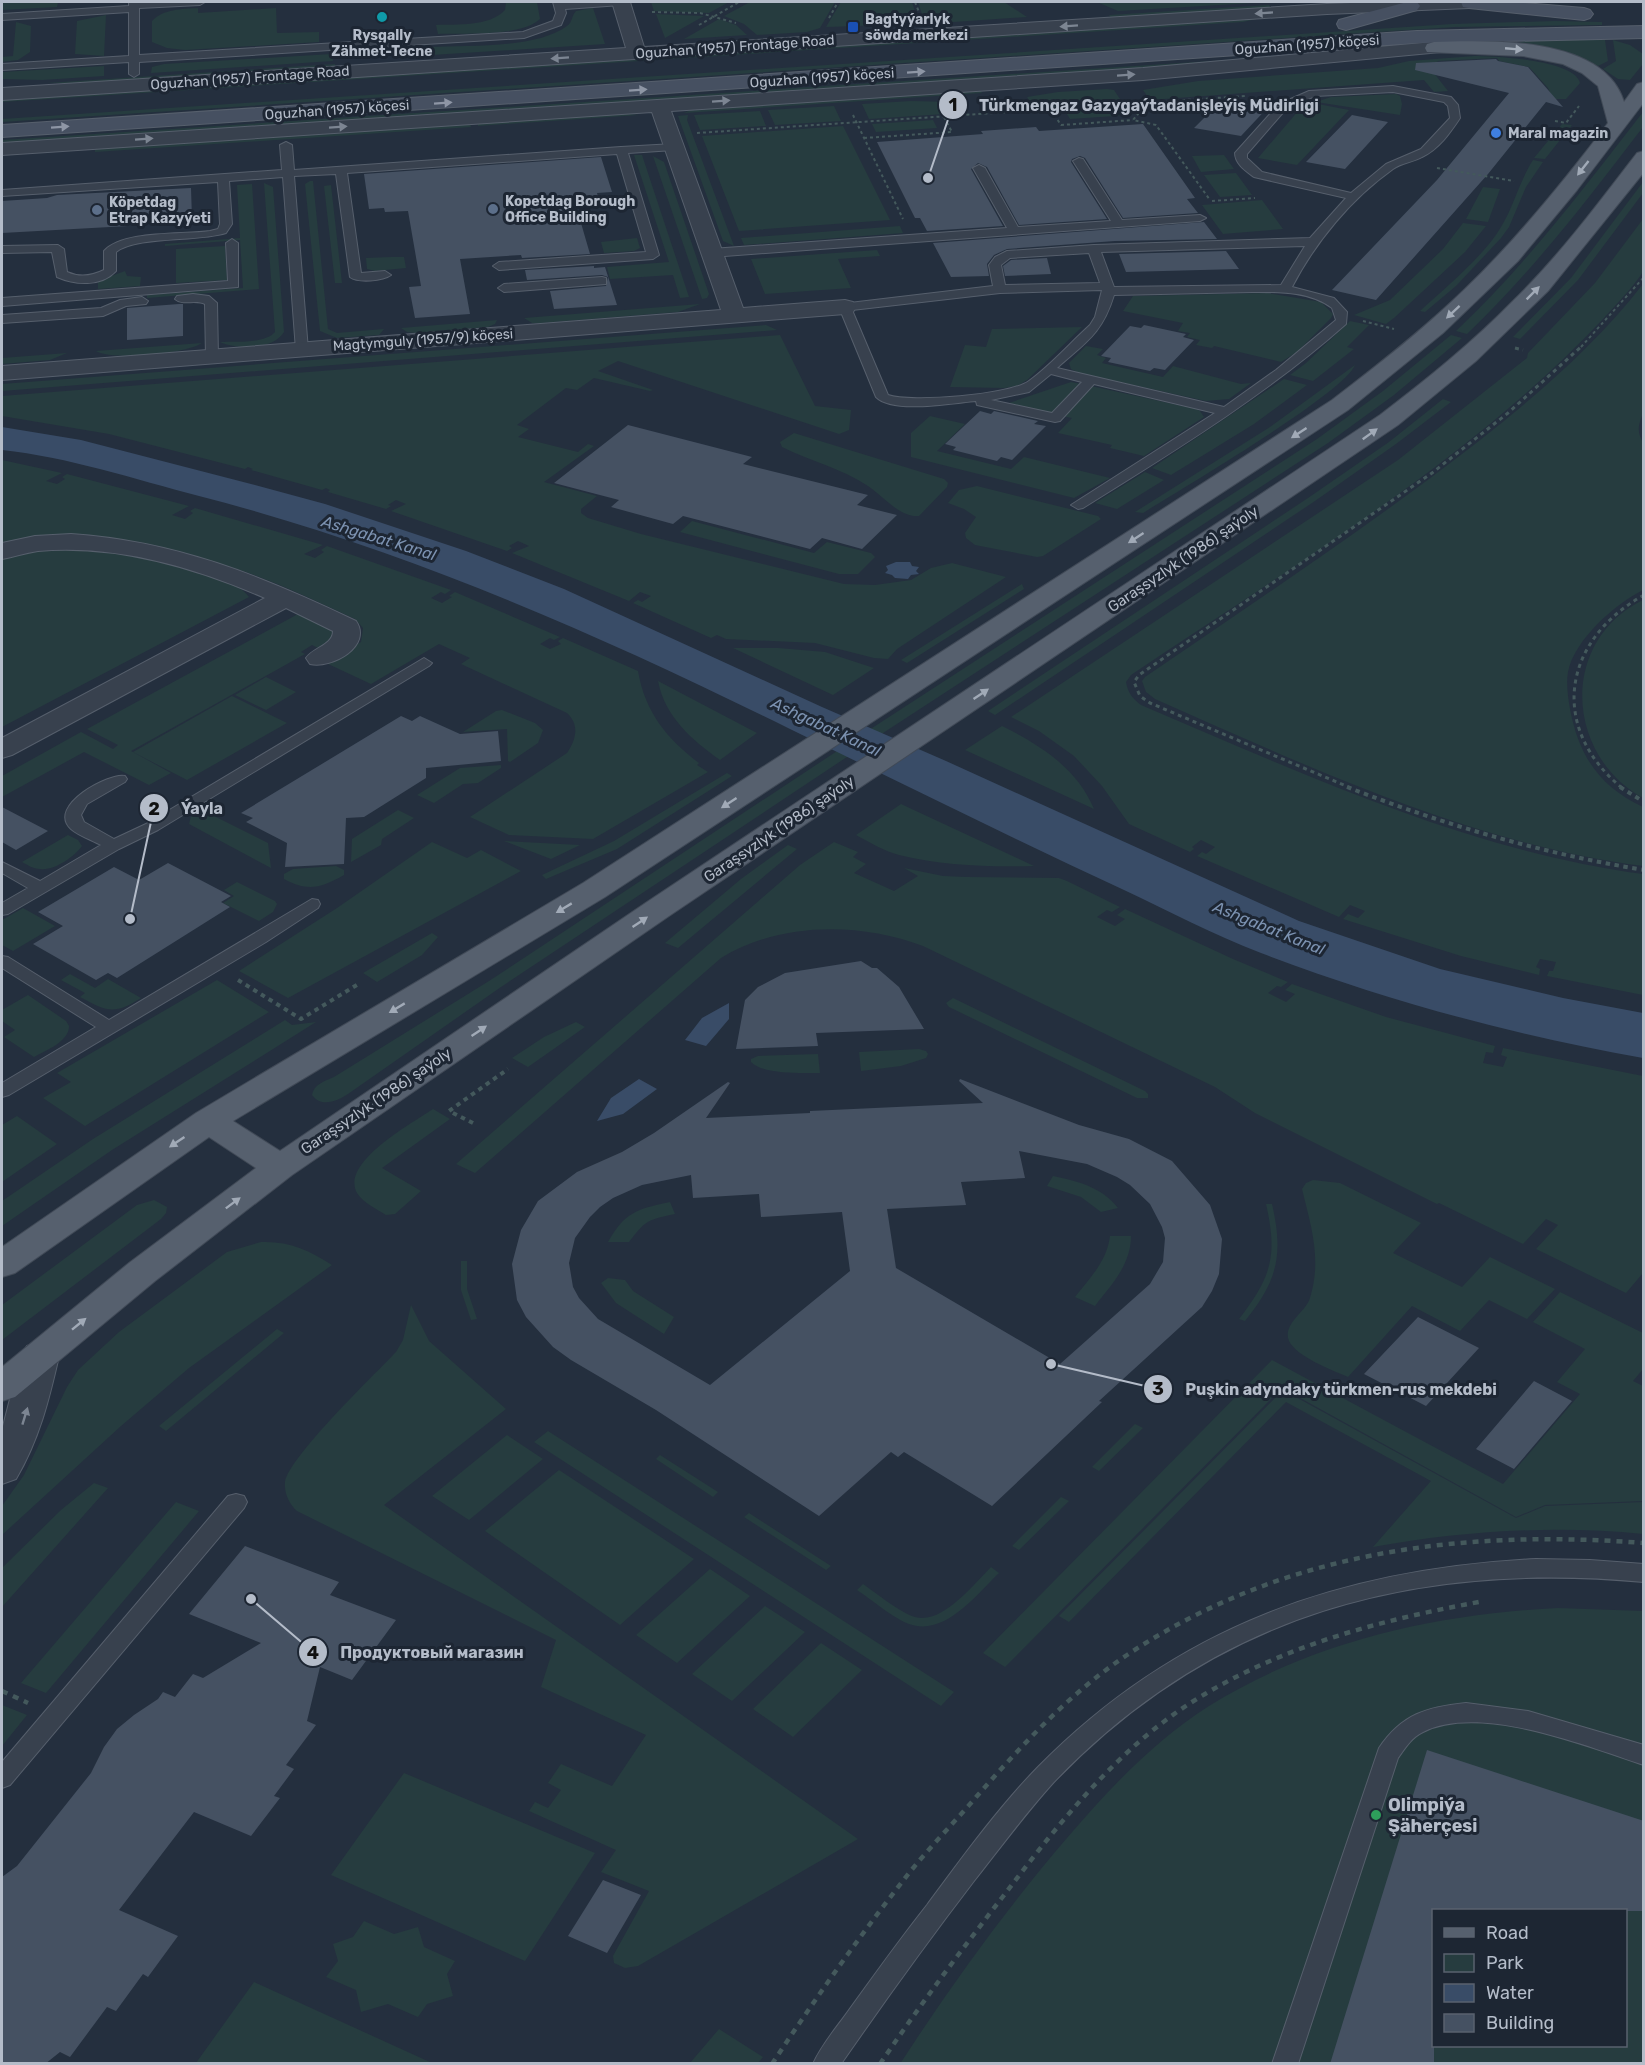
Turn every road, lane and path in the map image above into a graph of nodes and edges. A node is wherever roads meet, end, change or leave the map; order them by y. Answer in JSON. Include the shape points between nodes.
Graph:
{"nodes":[{"id":1,"x":200,"y":2,"type":"edge"},
{"id":2,"x":621,"y":2,"type":"edge"},
{"id":3,"x":740,"y":2,"type":"edge"},
{"id":4,"x":1544,"y":2,"type":"edge"},
{"id":5,"x":1469,"y":3,"type":"junction"},
{"id":6,"x":559,"y":4,"type":"edge"},
{"id":7,"x":134,"y":5,"type":"edge"},
{"id":8,"x":1411,"y":6,"type":"junction"},
{"id":9,"x":651,"y":13,"type":"dead end"},
{"id":10,"x":1593,"y":14,"type":"junction"},
{"id":11,"x":1644,"y":15,"type":"edge"},
{"id":12,"x":714,"y":16,"type":"junction"},
{"id":13,"x":2,"y":17,"type":"edge"},
{"id":14,"x":740,"y":24,"type":"dead end"},
{"id":15,"x":1346,"y":24,"type":"junction"},
{"id":16,"x":694,"y":27,"type":"dead end"},
{"id":17,"x":1644,"y":32,"type":"edge"},
{"id":18,"x":1417,"y":37,"type":"junction"},
{"id":19,"x":1391,"y":39,"type":"junction"},
{"id":20,"x":1466,"y":47,"type":"junction"},
{"id":21,"x":1434,"y":48,"type":"joint"},
{"id":22,"x":637,"y":54,"type":"junction"},
{"id":23,"x":1368,"y":54,"type":"junction"},
{"id":24,"x":134,"y":58,"type":"junction"},
{"id":25,"x":2,"y":67,"type":"edge"},
{"id":26,"x":134,"y":74,"type":"dead end"},
{"id":27,"x":1644,"y":88,"type":"edge"},
{"id":28,"x":2,"y":94,"type":"edge"},
{"id":29,"x":1132,"y":96,"type":"dead end"},
{"id":30,"x":1245,"y":96,"type":"dead end"},
{"id":31,"x":1138,"y":104,"type":"junction"},
{"id":32,"x":659,"y":105,"type":"junction"},
{"id":33,"x":1579,"y":106,"type":"dead end"},
{"id":34,"x":2,"y":110,"type":"edge"},
{"id":35,"x":1051,"y":110,"type":"junction"},
{"id":36,"x":852,"y":113,"type":"dead end"},
{"id":37,"x":944,"y":117,"type":"junction"},
{"id":38,"x":1133,"y":120,"type":"junction"},
{"id":39,"x":1555,"y":121,"type":"dead end"},
{"id":40,"x":856,"y":123,"type":"junction"},
{"id":41,"x":1618,"y":123,"type":"junction"},
{"id":42,"x":2,"y":131,"type":"edge"},
{"id":43,"x":697,"y":133,"type":"dead end"},
{"id":44,"x":864,"y":138,"type":"junction"},
{"id":45,"x":286,"y":145,"type":"dead end"},
{"id":46,"x":674,"y":147,"type":"junction"},
{"id":47,"x":2,"y":149,"type":"edge"},
{"id":48,"x":621,"y":150,"type":"junction"},
{"id":49,"x":1079,"y":161,"type":"dead end"},
{"id":50,"x":1642,"y":161,"type":"edge"},
{"id":51,"x":1401,"y":162,"type":"junction"},
{"id":52,"x":979,"y":168,"type":"dead end"},
{"id":53,"x":341,"y":169,"type":"junction"},
{"id":54,"x":288,"y":173,"type":"junction"},
{"id":55,"x":223,"y":177,"type":"junction"},
{"id":56,"x":1514,"y":181,"type":"dead end"},
{"id":57,"x":2,"y":193,"type":"edge"},
{"id":58,"x":1355,"y":197,"type":"junction"},
{"id":59,"x":1210,"y":201,"type":"dead end"},
{"id":60,"x":1200,"y":218,"type":"dead end"},
{"id":61,"x":905,"y":222,"type":"dead end"},
{"id":62,"x":1119,"y":224,"type":"junction"},
{"id":63,"x":1015,"y":232,"type":"junction"},
{"id":64,"x":1311,"y":242,"type":"junction"},
{"id":65,"x":232,"y":243,"type":"dead end"},
{"id":66,"x":1094,"y":249,"type":"junction"},
{"id":67,"x":2,"y":250,"type":"edge"},
{"id":68,"x":711,"y":254,"type":"junction"},
{"id":69,"x":499,"y":266,"type":"dead end"},
{"id":70,"x":385,"y":275,"type":"dead end"},
{"id":71,"x":1644,"y":277,"type":"edge"},
{"id":72,"x":602,"y":281,"type":"dead end"},
{"id":73,"x":504,"y":288,"type":"dead end"},
{"id":74,"x":1108,"y":288,"type":"junction"},
{"id":75,"x":1000,"y":289,"type":"junction"},
{"id":76,"x":1285,"y":289,"type":"junction"},
{"id":77,"x":2,"y":302,"type":"edge"},
{"id":78,"x":845,"y":307,"type":"junction"},
{"id":79,"x":734,"y":316,"type":"junction"},
{"id":80,"x":1342,"y":316,"type":"junction"},
{"id":81,"x":2,"y":319,"type":"edge"},
{"id":82,"x":1398,"y":330,"type":"dead end"},
{"id":83,"x":302,"y":350,"type":"junction"},
{"id":84,"x":212,"y":357,"type":"junction"},
{"id":85,"x":1048,"y":370,"type":"junction"},
{"id":86,"x":2,"y":373,"type":"edge"},
{"id":87,"x":1091,"y":380,"type":"junction"},
{"id":88,"x":963,"y":398,"type":"junction"},
{"id":89,"x":1226,"y":411,"type":"junction"},
{"id":90,"x":1644,"y":425,"type":"edge"},
{"id":91,"x":1644,"y":435,"type":"edge"},
{"id":92,"x":1078,"y":505,"type":"dead end"},
{"id":93,"x":2,"y":551,"type":"edge"},
{"id":94,"x":1644,"y":595,"type":"edge"},
{"id":95,"x":286,"y":598,"type":"junction"},
{"id":96,"x":320,"y":658,"type":"dead end"},
{"id":97,"x":424,"y":663,"type":"dead end"},
{"id":98,"x":2,"y":749,"type":"edge"},
{"id":99,"x":119,"y":779,"type":"dead end"},
{"id":100,"x":1644,"y":802,"type":"edge"},
{"id":101,"x":113,"y":845,"type":"junction"},
{"id":102,"x":2,"y":867,"type":"edge"},
{"id":103,"x":1644,"y":870,"type":"edge"},
{"id":104,"x":39,"y":888,"type":"junction"},
{"id":105,"x":312,"y":904,"type":"dead end"},
{"id":106,"x":2,"y":910,"type":"edge"},
{"id":107,"x":2,"y":960,"type":"edge"},
{"id":108,"x":214,"y":966,"type":"junction"},
{"id":109,"x":360,"y":983,"type":"dead end"},
{"id":110,"x":110,"y":1028,"type":"junction"},
{"id":111,"x":508,"y":1069,"type":"dead end"},
{"id":112,"x":2,"y":1091,"type":"edge"},
{"id":113,"x":208,"y":1121,"type":"junction"},
{"id":114,"x":473,"y":1124,"type":"dead end"},
{"id":115,"x":280,"y":1167,"type":"junction"},
{"id":116,"x":2,"y":1264,"type":"edge"},
{"id":117,"x":40,"y":1356,"type":"junction"},
{"id":118,"x":2,"y":1387,"type":"edge"},
{"id":119,"x":2,"y":1469,"type":"edge"},
{"id":120,"x":236,"y":1502,"type":"dead end"},
{"id":121,"x":1644,"y":1573,"type":"edge"},
{"id":122,"x":1488,"y":1600,"type":"dead end"},
{"id":123,"x":1644,"y":1755,"type":"edge"},
{"id":124,"x":2,"y":1778,"type":"edge"},
{"id":125,"x":826,"y":2064,"type":"edge"},
{"id":126,"x":880,"y":2064,"type":"edge"},
{"id":127,"x":1286,"y":2064,"type":"edge"}],
"edges":[{"from":1,"to":7,"type":"lane"},
{"from":2,"to":6,"type":"lane"},
{"from":2,"to":22,"type":"street"},
{"from":3,"to":12,"type":"path"},
{"from":4,"to":5,"type":"main road"},
{"from":5,"to":8,"type":"street","name":"Oguzhan (1957) Frontage Road"},
{"from":5,"to":10,"type":"main road"},
{"from":6,"to":24,"type":"lane","via":[[561,16],[557,23],[524,35]]},
{"from":7,"to":13,"type":"lane"},
{"from":7,"to":24,"type":"lane"},
{"from":8,"to":15,"type":"main road"},
{"from":8,"to":22,"type":"street","name":"Oguzhan (1957) Frontage Road","one_way":true},
{"from":9,"to":12,"type":"path"},
{"from":10,"to":11,"type":"main road","name":"Oguzhan (1957) köçesi"},
{"from":10,"to":15,"type":"main road","name":"Oguzhan (1957) köçesi"},
{"from":12,"to":14,"type":"path"},
{"from":12,"to":16,"type":"path"},
{"from":15,"to":34,"type":"main road","name":"Oguzhan (1957) köçesi"},
{"from":17,"to":18,"type":"main road","name":"Oguzhan (1957) köçesi"},
{"from":18,"to":19,"type":"main road","name":"Oguzhan (1957) köçesi"},
{"from":18,"to":20,"type":"main road"},
{"from":19,"to":23,"type":"main road"},
{"from":42,"to":19,"type":"main road","name":"Oguzhan (1957) köçesi","one_way":true},
{"from":20,"to":21,"type":"main road"},
{"from":20,"to":41,"type":"main road","one_way":true,"via":[[1526,50],[1582,66],[1599,75],[1608,86]]},
{"from":21,"to":23,"type":"street"},
{"from":22,"to":28,"type":"street","name":"Oguzhan (1957) Frontage Road","one_way":true},
{"from":32,"to":23,"type":"street","one_way":true,"via":[[1143,74]]},
{"from":24,"to":25,"type":"lane"},
{"from":24,"to":26,"type":"lane"},
{"from":27,"to":41,"type":"main road"},
{"from":29,"to":31,"type":"path"},
{"from":30,"to":31,"type":"path"},
{"from":31,"to":35,"type":"path"},
{"from":31,"to":38,"type":"path","via":[[1142,109]]},
{"from":32,"to":46,"type":"street"},
{"from":47,"to":32,"type":"street","one_way":true},
{"from":33,"to":39,"type":"path","via":[[1566,123]]},
{"from":35,"to":37,"type":"path"},
{"from":35,"to":38,"type":"path","via":[[1061,125]]},
{"from":36,"to":40,"type":"path"},
{"from":37,"to":40,"type":"path"},
{"from":37,"to":44,"type":"path","via":[[952,132]]},
{"from":38,"to":59,"type":"path","via":[[1156,125]]},
{"from":40,"to":43,"type":"path"},
{"from":40,"to":44,"type":"path"},
{"from":41,"to":113,"type":"main road","one_way":true,"via":[[1532,232],[1489,279],[1378,377],[1299,433],[594,890]]},
{"from":44,"to":61,"type":"path"},
{"from":45,"to":54,"type":"lane"},
{"from":46,"to":48,"type":"lane"},
{"from":46,"to":68,"type":"street"},
{"from":48,"to":53,"type":"lane"},
{"from":48,"to":69,"type":"lane","via":[[653,255]]},
{"from":49,"to":62,"type":"lane"},
{"from":115,"to":50,"type":"main road","name":"Garaşsyzlyk (1986) şaýoly","one_way":true,"via":[[1352,447],[1478,347],[1538,288]]},
{"from":51,"to":56,"type":"path"},
{"from":51,"to":58,"type":"lane","via":[[1392,165]]},
{"from":51,"to":58,"type":"lane","via":[[1427,150],[1442,136],[1455,118],[1453,105],[1447,99],[1393,88],[1313,93],[1283,106],[1241,153],[1247,167],[1258,175]]},
{"from":52,"to":63,"type":"lane"},
{"from":53,"to":54,"type":"lane"},
{"from":53,"to":70,"type":"lane","via":[[356,277]]},
{"from":54,"to":55,"type":"lane"},
{"from":54,"to":83,"type":"lane"},
{"from":55,"to":57,"type":"lane"},
{"from":55,"to":67,"type":"lane","via":[[226,224],[222,231],[209,236],[115,245],[110,251],[110,271],[101,276],[80,279],[61,274],[58,249]]},
{"from":58,"to":64,"type":"lane"},
{"from":60,"to":62,"type":"lane"},
{"from":62,"to":63,"type":"lane"},
{"from":63,"to":68,"type":"lane"},
{"from":64,"to":66,"type":"lane"},
{"from":64,"to":76,"type":"lane"},
{"from":65,"to":77,"type":"lane","via":[[234,284]]},
{"from":66,"to":74,"type":"lane"},
{"from":66,"to":75,"type":"lane","via":[[1007,255],[995,266]]},
{"from":68,"to":79,"type":"street"},
{"from":71,"to":103,"type":"path","via":[[1573,357],[1482,435],[1134,682],[1140,696],[1150,703],[1412,813],[1486,837]]},
{"from":72,"to":73,"type":"lane"},
{"from":74,"to":75,"type":"lane"},
{"from":74,"to":76,"type":"lane"},
{"from":74,"to":85,"type":"lane","via":[[1095,327]]},
{"from":75,"to":78,"type":"lane"},
{"from":76,"to":80,"type":"lane","via":[[1332,301]]},
{"from":78,"to":79,"type":"street","name":"Magtymguly (1957/9) köçesi"},
{"from":78,"to":88,"type":"lane","via":[[883,397],[903,401]]},
{"from":79,"to":83,"type":"street","name":"Magtymguly (1957/9) köçesi"},
{"from":80,"to":82,"type":"path"},
{"from":80,"to":89,"type":"lane","via":[[1342,321],[1308,352]]},
{"from":81,"to":84,"type":"lane","via":[[103,312],[133,302],[199,298],[210,303]]},
{"from":83,"to":84,"type":"street","name":"Magtymguly (1957/9) köçesi"},
{"from":84,"to":86,"type":"street","name":"Magtymguly (1957/9) köçesi"},
{"from":85,"to":87,"type":"lane"},
{"from":85,"to":88,"type":"lane","via":[[1033,384],[1009,394]]},
{"from":87,"to":88,"type":"lane","via":[[1055,418]]},
{"from":87,"to":89,"type":"lane"},
{"from":89,"to":92,"type":"lane"},
{"from":90,"to":91,"type":"path"},
{"from":93,"to":95,"type":"street","via":[[35,543],[101,542],[223,572]]},
{"from":94,"to":100,"type":"path","via":[[1614,614],[1586,649],[1576,673],[1575,699],[1595,761],[1614,784]]},
{"from":95,"to":96,"type":"street","via":[[346,627],[345,642]]},
{"from":95,"to":98,"type":"street"},
{"from":97,"to":101,"type":"lane","via":[[152,827]]},
{"from":99,"to":101,"type":"lane","via":[[81,801],[73,815],[77,825]]},
{"from":101,"to":104,"type":"lane"},
{"from":102,"to":104,"type":"lane"},
{"from":104,"to":106,"type":"lane"},
{"from":105,"to":108,"type":"lane"},
{"from":107,"to":110,"type":"lane"},
{"from":108,"to":109,"type":"path","via":[[301,1019]]},
{"from":108,"to":110,"type":"lane"},
{"from":110,"to":112,"type":"lane"},
{"from":111,"to":114,"type":"path","via":[[449,1111]]},
{"from":113,"to":115,"type":"main road"},
{"from":113,"to":116,"type":"main road","one_way":true},
{"from":117,"to":115,"type":"main road","name":"Garaşsyzlyk (1986) şaýoly","one_way":true},
{"from":117,"to":118,"type":"main road","name":"Garaşsyzlyk (1986) şaýoly"},
{"from":119,"to":117,"type":"street","one_way":true,"via":[[25,1416]]},
{"from":120,"to":124,"type":"lane"},
{"from":121,"to":125,"type":"lane","via":[[1544,1568],[1434,1575],[1388,1583],[1278,1618],[1180,1668],[1134,1698],[1056,1765],[1008,1818],[905,1952]]},
{"from":122,"to":126,"type":"path","via":[[1359,1628],[1268,1661],[1168,1719],[1093,1788],[1031,1860]]},
{"from":123,"to":127,"type":"lane","via":[[1491,1713],[1446,1714],[1416,1724],[1400,1736],[1386,1755]]}]}
